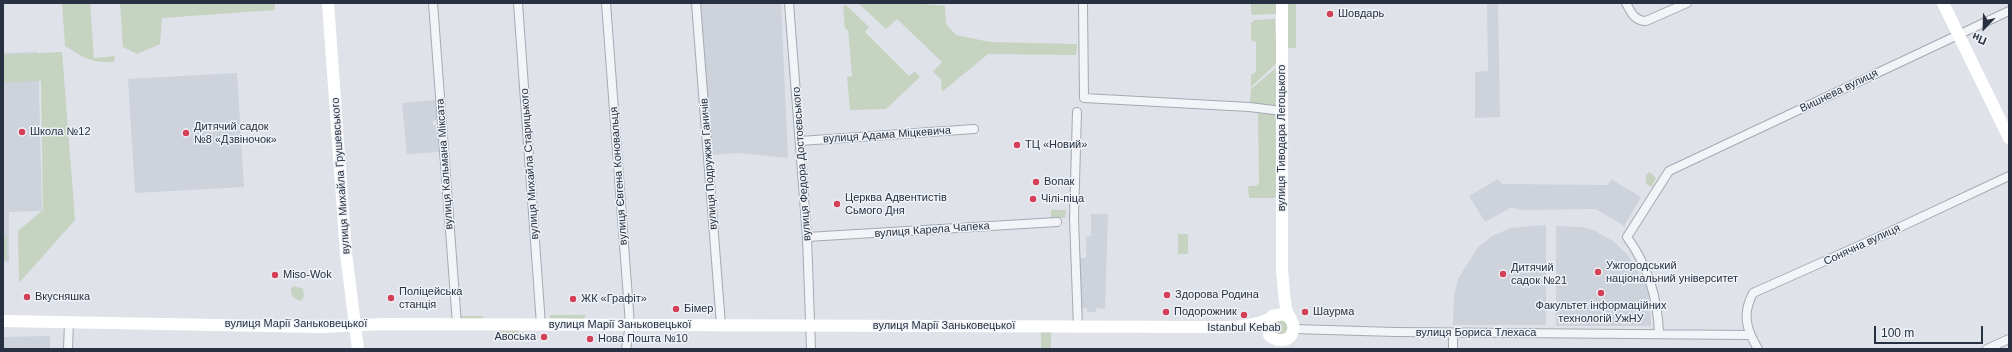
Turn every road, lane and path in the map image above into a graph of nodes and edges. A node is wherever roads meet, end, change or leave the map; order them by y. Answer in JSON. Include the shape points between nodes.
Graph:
{"nodes":[{"id":1,"x":328,"y":3,"type":"edge"},
{"id":2,"x":433,"y":3,"type":"edge"},
{"id":3,"x":518,"y":3,"type":"edge"},
{"id":4,"x":606,"y":3,"type":"edge"},
{"id":5,"x":696,"y":3,"type":"edge"},
{"id":6,"x":789,"y":3,"type":"edge"},
{"id":7,"x":1083,"y":3,"type":"edge"},
{"id":8,"x":1282,"y":3,"type":"edge"},
{"id":9,"x":1626,"y":3,"type":"edge"},
{"id":10,"x":1688,"y":3,"type":"edge"},
{"id":11,"x":1943,"y":3,"type":"edge"},
{"id":12,"x":2009,"y":11,"type":"edge"},
{"id":13,"x":1958,"y":35,"type":"junction"},
{"id":14,"x":1282,"y":111,"type":"junction"},
{"id":15,"x":1077,"y":112,"type":"dead end"},
{"id":16,"x":974,"y":129,"type":"dead end"},
{"id":17,"x":2009,"y":138,"type":"edge"},
{"id":18,"x":800,"y":141,"type":"junction"},
{"id":19,"x":2009,"y":176,"type":"edge"},
{"id":20,"x":1057,"y":222,"type":"dead end"},
{"id":21,"x":807,"y":237,"type":"junction"},
{"id":22,"x":1282,"y":272,"type":"junction"},
{"id":23,"x":1271,"y":317,"type":"junction"},
{"id":24,"x":3,"y":321,"type":"edge"},
{"id":25,"x":68,"y":322,"type":"junction"},
{"id":26,"x":457,"y":324,"type":"junction"},
{"id":27,"x":355,"y":325,"type":"junction"},
{"id":28,"x":541,"y":325,"type":"junction"},
{"id":29,"x":630,"y":325,"type":"junction"},
{"id":30,"x":721,"y":325,"type":"junction"},
{"id":31,"x":811,"y":326,"type":"junction"},
{"id":32,"x":1078,"y":327,"type":"junction"},
{"id":33,"x":1238,"y":327,"type":"junction"},
{"id":34,"x":1292,"y":328,"type":"junction"},
{"id":35,"x":1453,"y":333,"type":"junction"},
{"id":36,"x":1659,"y":334,"type":"junction"},
{"id":37,"x":1750,"y":335,"type":"junction"},
{"id":38,"x":2009,"y":339,"type":"edge"},
{"id":39,"x":1273,"y":341,"type":"edge"},
{"id":40,"x":68,"y":349,"type":"edge"},
{"id":41,"x":358,"y":349,"type":"edge"},
{"id":42,"x":626,"y":349,"type":"edge"},
{"id":43,"x":812,"y":349,"type":"edge"},
{"id":44,"x":1288,"y":349,"type":"edge"},
{"id":45,"x":1453,"y":349,"type":"edge"},
{"id":46,"x":1758,"y":349,"type":"edge"},
{"id":47,"x":1987,"y":349,"type":"edge"}],
"edges":[{"from":1,"to":27,"type":"street","name":"вулиця Михайла Грушевського","via":[[346,246]]},
{"from":2,"to":26,"type":"street","name":"вулиця Кальмана Міксата"},
{"from":3,"to":28,"type":"street","name":"вулиця Михайла Старицького"},
{"from":4,"to":29,"type":"street","name":"вулиця Євгена Коновальця"},
{"from":5,"to":30,"type":"street","name":"вулиця Подружжя Ганичів"},
{"from":6,"to":18,"type":"street","name":"вулиця Федора Достоєвського"},
{"from":7,"to":14,"type":"street","via":[[1084,98]]},
{"from":8,"to":14,"type":"street","name":"вулиця Тиводара Легоцького"},
{"from":9,"to":10,"type":"street","via":[[1635,18],[1646,22]]},
{"from":11,"to":13,"type":"street"},
{"from":12,"to":13,"type":"street","name":"Вишнева вулиця"},
{"from":13,"to":17,"type":"street"},
{"from":13,"to":36,"type":"street","name":"Вишнева вулиця","via":[[1669,171],[1627,237],[1636,249],[1648,276],[1658,309]]},
{"from":14,"to":22,"type":"street","name":"вулиця Тиводара Легоцького"},
{"from":15,"to":32,"type":"street","via":[[1074,218]]},
{"from":16,"to":18,"type":"street","name":"вулиця Адама Міцкевича"},
{"from":18,"to":21,"type":"street","name":"вулиця Федора Достоєвського"},
{"from":19,"to":37,"type":"street","name":"Сонячна вулиця","via":[[1753,293],[1747,305]]},
{"from":20,"to":21,"type":"street","name":"вулиця Карела Чапека"},
{"from":21,"to":31,"type":"street","name":"вулиця Федора Достоєвського"},
{"from":22,"to":23,"type":"street","name":"вулиця Тиводара Легоцького","via":[[1278,303]]},
{"from":22,"to":34,"type":"street","name":"вулиця Тиводара Легоцького","via":[[1287,312]]},
{"from":23,"to":33,"type":"street","name":"вулиця Марії Заньковецької","via":[[1260,323]]},
{"from":23,"to":34,"type":"street","via":[[1284,314]]},
{"from":23,"to":39,"type":"street","via":[[1267,326]]},
{"from":24,"to":25,"type":"street","name":"вулиця Марії Заньковецької"},
{"from":25,"to":27,"type":"street","name":"вулиця Марії Заньковецької"},
{"from":25,"to":40,"type":"street"},
{"from":26,"to":27,"type":"street","name":"вулиця Марії Заньковецької"},
{"from":26,"to":28,"type":"street","name":"вулиця Марії Заньковецької"},
{"from":27,"to":41,"type":"street","name":"вулиця Михайла Грушевського"},
{"from":28,"to":29,"type":"street","name":"вулиця Марії Заньковецької"},
{"from":29,"to":30,"type":"street","name":"вулиця Марії Заньковецької"},
{"from":29,"to":42,"type":"street","name":"вулиця Євгена Коновальця"},
{"from":30,"to":31,"type":"street","name":"вулиця Марії Заньковецької"},
{"from":31,"to":32,"type":"street","name":"вулиця Марії Заньковецької"},
{"from":31,"to":43,"type":"street","name":"вулиця Федора Достоєвського"},
{"from":32,"to":33,"type":"street","name":"вулиця Марії Заньковецької"},
{"from":33,"to":39,"type":"street","name":"вулиця Марії Заньковецької"},
{"from":34,"to":35,"type":"street","name":"вулиця Бориса Тлехаса"},
{"from":34,"to":39,"type":"street","via":[[1282,341]]},
{"from":34,"to":44,"type":"street","name":"вулиця Тиводара Легоцького"},
{"from":35,"to":36,"type":"street","name":"вулиця Бориса Тлехаса"},
{"from":35,"to":45,"type":"street"},
{"from":36,"to":37,"type":"street","name":"вулиця Бориса Тлехаса"},
{"from":37,"to":46,"type":"street"},
{"from":38,"to":47,"type":"street"}]}
